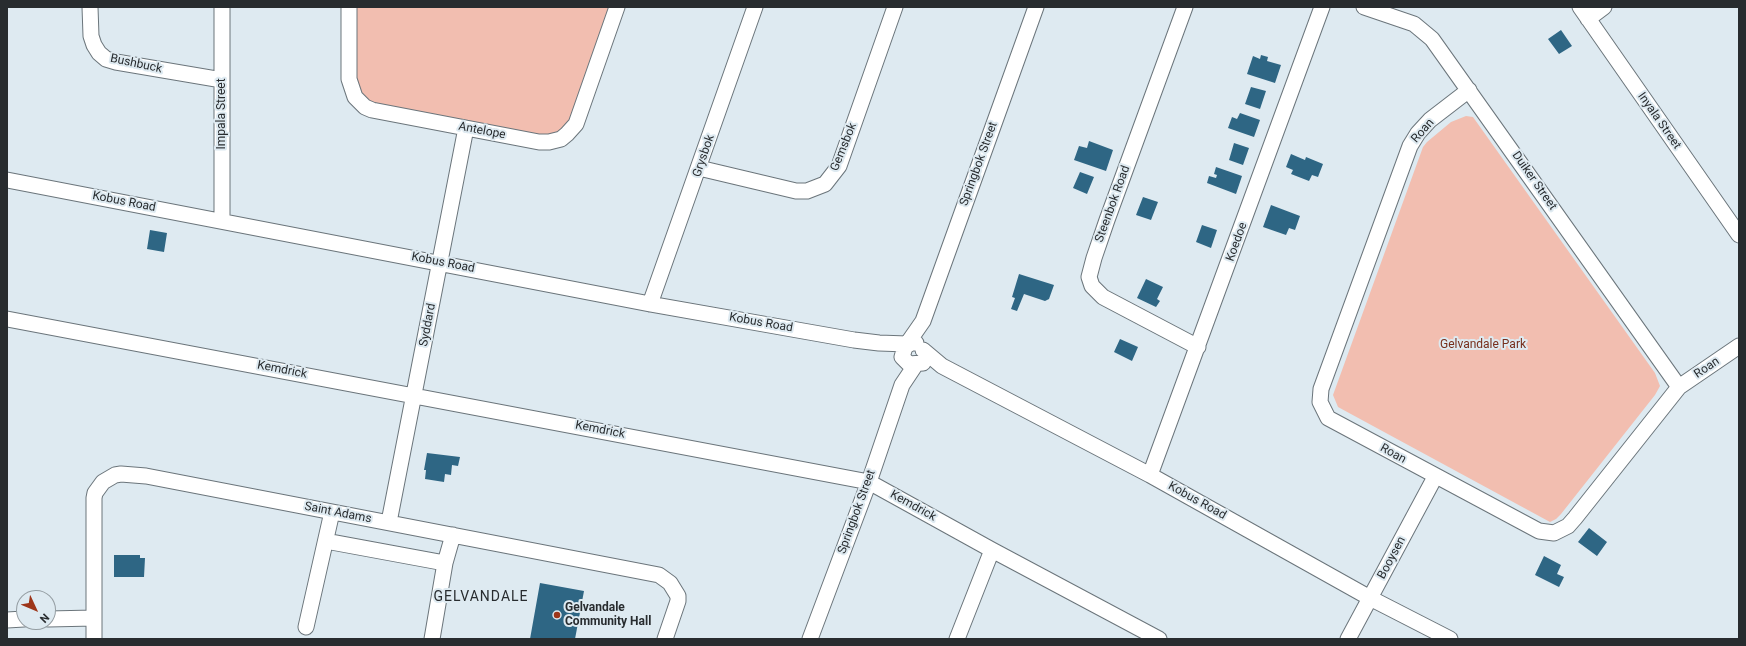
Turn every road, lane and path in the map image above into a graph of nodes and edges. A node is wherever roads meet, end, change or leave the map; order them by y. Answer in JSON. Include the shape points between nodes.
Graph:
{"nodes":[{"id":1,"x":90,"y":7,"type":"edge"},
{"id":2,"x":222,"y":7,"type":"edge"},
{"id":3,"x":349,"y":7,"type":"edge"},
{"id":4,"x":617,"y":7,"type":"edge"},
{"id":5,"x":755,"y":7,"type":"edge"},
{"id":6,"x":895,"y":7,"type":"edge"},
{"id":7,"x":1036,"y":7,"type":"edge"},
{"id":8,"x":1185,"y":7,"type":"edge"},
{"id":9,"x":1322,"y":7,"type":"edge"},
{"id":10,"x":1364,"y":7,"type":"edge"},
{"id":11,"x":1604,"y":7,"type":"edge"},
{"id":12,"x":1584,"y":13,"type":"edge"},
{"id":13,"x":222,"y":80,"type":"junction"},
{"id":14,"x":1469,"y":90,"type":"junction"},
{"id":15,"x":466,"y":128,"type":"junction"},
{"id":16,"x":699,"y":168,"type":"junction"},
{"id":17,"x":7,"y":180,"type":"edge"},
{"id":18,"x":222,"y":221,"type":"junction"},
{"id":19,"x":1739,"y":235,"type":"edge"},
{"id":20,"x":440,"y":263,"type":"junction"},
{"id":21,"x":650,"y":304,"type":"junction"},
{"id":22,"x":7,"y":319,"type":"edge"},
{"id":23,"x":1739,"y":346,"type":"edge"},
{"id":24,"x":1198,"y":347,"type":"junction"},
{"id":25,"x":913,"y":355,"type":"junction"},
{"id":26,"x":1679,"y":387,"type":"junction"},
{"id":27,"x":414,"y":395,"type":"junction"},
{"id":28,"x":1150,"y":476,"type":"junction"},
{"id":29,"x":1436,"y":477,"type":"junction"},
{"id":30,"x":869,"y":482,"type":"junction"},
{"id":31,"x":332,"y":512,"type":"junction"},
{"id":32,"x":389,"y":522,"type":"junction"},
{"id":33,"x":453,"y":535,"type":"junction"},
{"id":34,"x":326,"y":541,"type":"junction"},
{"id":35,"x":992,"y":550,"type":"junction"},
{"id":36,"x":446,"y":563,"type":"junction"},
{"id":37,"x":1370,"y":598,"type":"junction"},
{"id":38,"x":94,"y":618,"type":"junction"},
{"id":39,"x":56,"y":619,"type":"edge"},
{"id":40,"x":306,"y":627,"type":"dead end"},
{"id":41,"x":94,"y":639,"type":"edge"},
{"id":42,"x":432,"y":639,"type":"edge"},
{"id":43,"x":665,"y":639,"type":"edge"},
{"id":44,"x":810,"y":639,"type":"edge"},
{"id":45,"x":957,"y":639,"type":"edge"},
{"id":46,"x":1159,"y":639,"type":"edge"},
{"id":47,"x":1348,"y":639,"type":"edge"},
{"id":48,"x":1450,"y":639,"type":"edge"}],
"edges":[{"from":1,"to":13,"type":"street","name":"Bushbuck","via":[[91,36],[99,53],[106,59]]},
{"from":2,"to":13,"type":"street","name":"Impala Street"},
{"from":3,"to":15,"type":"street","name":"Antelope","via":[[349,79],[352,91],[359,102],[372,110]]},
{"from":4,"to":15,"type":"street","name":"Antelope","via":[[576,124],[567,134],[555,141],[539,142]]},
{"from":5,"to":16,"type":"street","name":"Grysbok"},
{"from":6,"to":16,"type":"street","name":"Gemsbok","via":[[839,166],[825,184],[807,191],[796,191]]},
{"from":7,"to":25,"type":"street","name":"Springbok Street"},
{"from":8,"to":24,"type":"street","name":"Steenbok Road","via":[[1107,220],[1089,277],[1092,286],[1103,297]]},
{"from":9,"to":24,"type":"street","name":"Koedoe"},
{"from":10,"to":14,"type":"street","name":"Duiker Street","via":[[1414,24],[1423,30]]},
{"from":11,"to":12,"type":"street"},
{"from":12,"to":19,"type":"street","name":"Inyala Street"},
{"from":13,"to":18,"type":"street","name":"Impala Street"},
{"from":14,"to":26,"type":"street","name":"Duiker Street"},
{"from":14,"to":29,"type":"street","name":"Roan","via":[[1430,120],[1410,146],[1321,389],[1320,402],[1328,418]]},
{"from":15,"to":20,"type":"street","name":"Syddard"},
{"from":16,"to":21,"type":"street","name":"Grysbok"},
{"from":17,"to":18,"type":"street","name":"Kobus Road"},
{"from":18,"to":20,"type":"street","name":"Kobus Road"},
{"from":20,"to":21,"type":"street","name":"Kobus Road"},
{"from":20,"to":27,"type":"street","name":"Syddard"},
{"from":21,"to":25,"type":"street","name":"Kobus Road","via":[[879,343]]},
{"from":22,"to":27,"type":"street","name":"Kemdrick"},
{"from":23,"to":26,"type":"street","name":"Roan"},
{"from":24,"to":28,"type":"street","name":"Koedoe"},
{"from":25,"to":28,"type":"street","name":"Kobus Road","via":[[942,366]]},
{"from":25,"to":30,"type":"street","name":"Springbok Street"},
{"from":26,"to":29,"type":"street","name":"Roan","via":[[1575,518],[1568,526],[1554,533],[1539,532]]},
{"from":27,"to":30,"type":"street","name":"Kemdrick"},
{"from":27,"to":32,"type":"street","name":"Syddard"},
{"from":28,"to":37,"type":"street","name":"Kobus Road"},
{"from":29,"to":37,"type":"street","name":"Booysen"},
{"from":30,"to":35,"type":"street","name":"Kemdrick"},
{"from":30,"to":44,"type":"street","name":"Springbok Street"},
{"from":31,"to":32,"type":"street","name":"Saint Adams"},
{"from":31,"to":34,"type":"street"},
{"from":31,"to":38,"type":"street","name":"Saint Adams","via":[[146,476],[115,475],[103,482],[94,498]]},
{"from":32,"to":33,"type":"street","name":"Saint Adams"},
{"from":33,"to":36,"type":"street"},
{"from":33,"to":43,"type":"street","name":"Saint Adams","via":[[659,575],[670,583],[678,596]]},
{"from":34,"to":36,"type":"street"},
{"from":34,"to":40,"type":"street"},
{"from":35,"to":45,"type":"street"},
{"from":35,"to":46,"type":"street","name":"Kemdrick"},
{"from":36,"to":42,"type":"street"},
{"from":37,"to":47,"type":"street","name":"Booysen"},
{"from":37,"to":48,"type":"street","name":"Kobus Road"},
{"from":38,"to":39,"type":"street"},
{"from":38,"to":41,"type":"street","name":"Saint Adams"}]}
